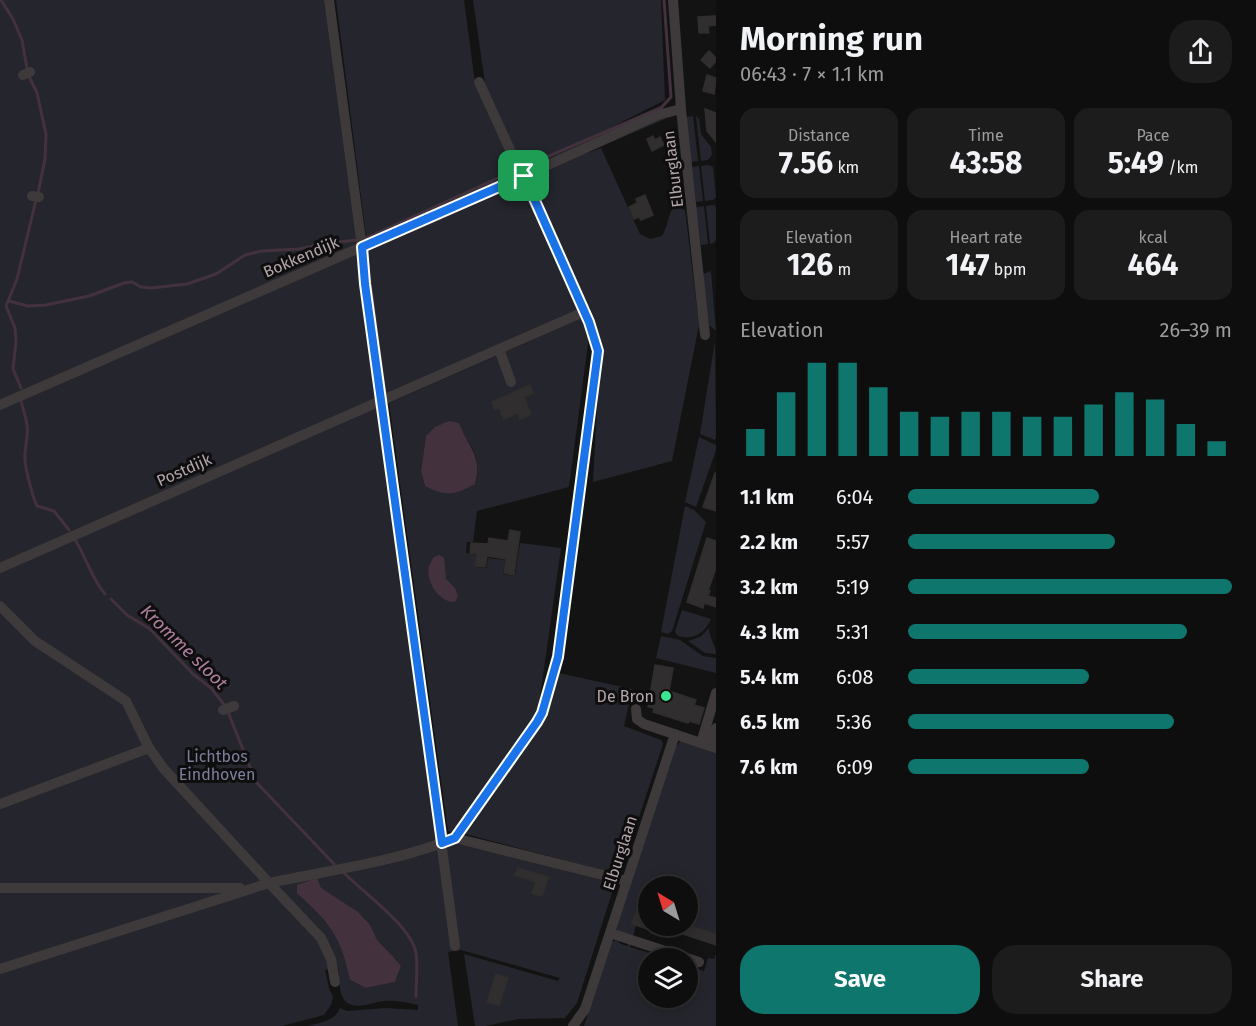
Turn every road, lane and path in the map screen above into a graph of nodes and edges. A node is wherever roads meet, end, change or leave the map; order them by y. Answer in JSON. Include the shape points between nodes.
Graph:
{"nodes":[{"id":1,"x":329,"y":0,"type":"edge"},
{"id":2,"x":674,"y":0,"type":"edge"},
{"id":3,"x":479,"y":82,"type":"dead end"},
{"id":4,"x":681,"y":109,"type":"junction"},
{"id":5,"x":524,"y":176,"type":"junction"},
{"id":6,"x":362,"y":247,"type":"junction"},
{"id":7,"x":584,"y":312,"type":"junction"},
{"id":8,"x":709,"y":334,"type":"edge"},
{"id":9,"x":500,"y":349,"type":"junction"},
{"id":10,"x":512,"y":382,"type":"dead end"},
{"id":11,"x":381,"y":401,"type":"junction"},
{"id":12,"x":0,"y":405,"type":"edge"},
{"id":13,"x":0,"y":568,"type":"edge"},
{"id":14,"x":0,"y":606,"type":"edge"},
{"id":15,"x":716,"y":693,"type":"edge"},
{"id":16,"x":636,"y":710,"type":"dead end"},
{"id":17,"x":716,"y":728,"type":"edge"},
{"id":18,"x":675,"y":734,"type":"junction"},
{"id":19,"x":709,"y":745,"type":"edge"},
{"id":20,"x":149,"y":748,"type":"junction"},
{"id":21,"x":0,"y":804,"type":"edge"},
{"id":22,"x":455,"y":838,"type":"junction"},
{"id":23,"x":442,"y":843,"type":"junction"},
{"id":24,"x":627,"y":881,"type":"junction"},
{"id":25,"x":268,"y":883,"type":"junction"},
{"id":26,"x":0,"y":888,"type":"edge"},
{"id":27,"x":252,"y":888,"type":"junction"},
{"id":28,"x":610,"y":933,"type":"junction"},
{"id":29,"x":455,"y":946,"type":"dead end"},
{"id":30,"x":699,"y":962,"type":"dead end"},
{"id":31,"x":0,"y":969,"type":"edge"},
{"id":32,"x":335,"y":982,"type":"dead end"},
{"id":33,"x":573,"y":1026,"type":"edge"}],
"edges":[{"from":1,"to":6,"type":"street"},
{"from":2,"to":4,"type":"street","name":"Elburglaan"},
{"from":3,"to":5,"type":"street"},
{"from":4,"to":5,"type":"street","name":"Bokkendijk","via":[[658,115]]},
{"from":4,"to":8,"type":"street","name":"Elburglaan"},
{"from":5,"to":6,"type":"street","name":"Bokkendijk"},
{"from":5,"to":7,"type":"street"},
{"from":6,"to":11,"type":"street"},
{"from":6,"to":12,"type":"street","name":"Bokkendijk"},
{"from":7,"to":9,"type":"street","name":"Postdijk"},
{"from":7,"to":22,"type":"street","via":[[598,351],[558,657],[537,722]]},
{"from":9,"to":10,"type":"street"},
{"from":9,"to":11,"type":"street","name":"Postdijk"},
{"from":11,"to":13,"type":"street","name":"Postdijk"},
{"from":11,"to":23,"type":"street"},
{"from":14,"to":20,"type":"street","via":[[35,641],[126,701]]},
{"from":15,"to":19,"type":"street"},
{"from":16,"to":18,"type":"street","via":[[644,724]]},
{"from":17,"to":19,"type":"street"},
{"from":18,"to":19,"type":"street"},
{"from":18,"to":24,"type":"street","name":"Elburglaan"},
{"from":20,"to":21,"type":"street"},
{"from":20,"to":25,"type":"street"},
{"from":22,"to":23,"type":"street"},
{"from":22,"to":24,"type":"street"},
{"from":23,"to":25,"type":"street"},
{"from":23,"to":29,"type":"street"},
{"from":24,"to":28,"type":"street","name":"Elburglaan"},
{"from":25,"to":27,"type":"street"},
{"from":25,"to":32,"type":"street","via":[[321,938],[331,959]]},
{"from":26,"to":27,"type":"street"},
{"from":27,"to":31,"type":"street"},
{"from":28,"to":30,"type":"street"},
{"from":28,"to":33,"type":"street","name":"Elburglaan","via":[[585,1009]]}]}
